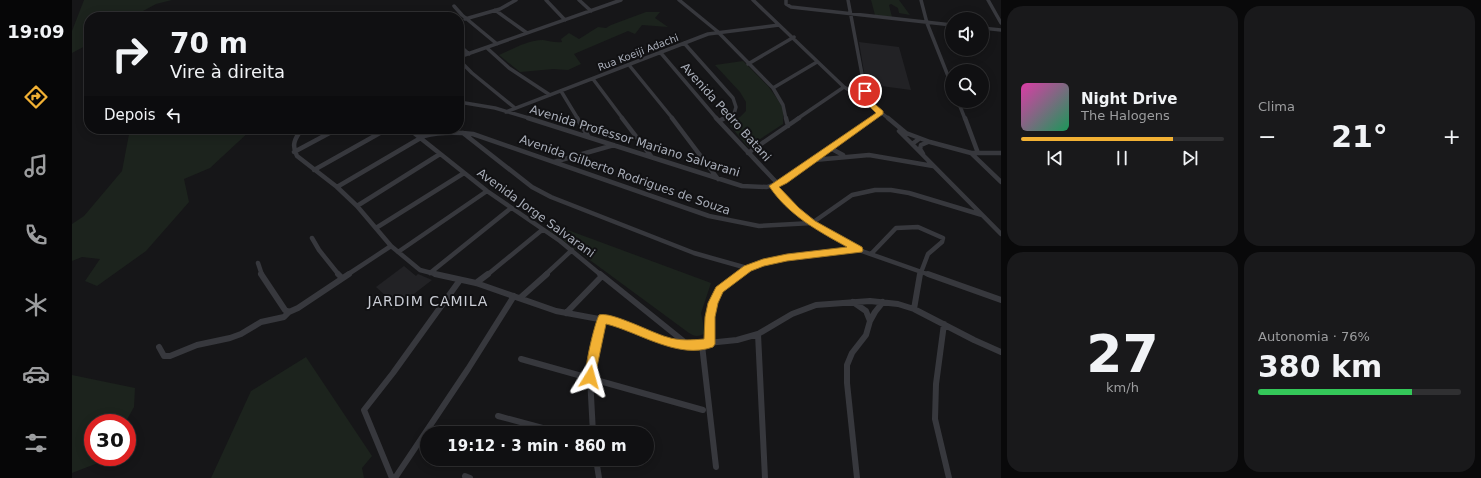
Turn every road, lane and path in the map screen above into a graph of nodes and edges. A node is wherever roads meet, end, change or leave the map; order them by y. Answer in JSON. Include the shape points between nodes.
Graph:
{"nodes":[{"id":1,"x":516,"y":0,"type":"edge"},
{"id":2,"x":546,"y":0,"type":"edge"},
{"id":3,"x":579,"y":0,"type":"edge"},
{"id":4,"x":622,"y":0,"type":"edge"},
{"id":5,"x":679,"y":0,"type":"edge"},
{"id":6,"x":753,"y":0,"type":"edge"},
{"id":7,"x":848,"y":0,"type":"edge"},
{"id":8,"x":921,"y":0,"type":"edge"},
{"id":9,"x":988,"y":0,"type":"edge"},
{"id":10,"x":612,"y":1,"type":"edge"},
{"id":11,"x":786,"y":2,"type":"edge"},
{"id":12,"x":454,"y":6,"type":"dead end"},
{"id":13,"x":495,"y":10,"type":"junction"},
{"id":14,"x":591,"y":11,"type":"junction"},
{"id":15,"x":459,"y":12,"type":"edge"},
{"id":16,"x":850,"y":14,"type":"junction"},
{"id":17,"x":465,"y":19,"type":"joint"},
{"id":18,"x":565,"y":20,"type":"junction"},
{"id":19,"x":927,"y":23,"type":"junction"},
{"id":20,"x":1001,"y":23,"type":"edge"},
{"id":21,"x":945,"y":24,"type":"edge"},
{"id":22,"x":779,"y":25,"type":"junction"},
{"id":23,"x":989,"y":29,"type":"edge"},
{"id":24,"x":1001,"y":30,"type":"edge"},
{"id":25,"x":717,"y":32,"type":"junction"},
{"id":26,"x":527,"y":34,"type":"junction"},
{"id":27,"x":794,"y":37,"type":"junction"},
{"id":28,"x":684,"y":43,"type":"junction"},
{"id":29,"x":497,"y":44,"type":"junction"},
{"id":30,"x":487,"y":48,"type":"junction"},
{"id":31,"x":464,"y":50,"type":"edge"},
{"id":32,"x":660,"y":52,"type":"junction"},
{"id":33,"x":469,"y":54,"type":"junction"},
{"id":34,"x":464,"y":56,"type":"edge"},
{"id":35,"x":818,"y":62,"type":"junction"},
{"id":36,"x":464,"y":64,"type":"edge"},
{"id":37,"x":748,"y":64,"type":"junction"},
{"id":38,"x":629,"y":65,"type":"junction"},
{"id":39,"x":945,"y":68,"type":"edge"},
{"id":40,"x":593,"y":79,"type":"junction"},
{"id":41,"x":844,"y":87,"type":"junction"},
{"id":42,"x":773,"y":88,"type":"junction"},
{"id":43,"x":561,"y":91,"type":"junction"},
{"id":44,"x":550,"y":95,"type":"junction"},
{"id":45,"x":867,"y":101,"type":"junction"},
{"id":46,"x":464,"y":102,"type":"edge"},
{"id":47,"x":515,"y":108,"type":"junction"},
{"id":48,"x":961,"y":108,"type":"edge"},
{"id":49,"x":506,"y":112,"type":"junction"},
{"id":50,"x":881,"y":113,"type":"junction"},
{"id":51,"x":719,"y":121,"type":"junction"},
{"id":52,"x":896,"y":125,"type":"junction"},
{"id":53,"x":788,"y":126,"type":"junction"},
{"id":54,"x":464,"y":133,"type":"edge"},
{"id":55,"x":299,"y":134,"type":"edge"},
{"id":56,"x":328,"y":134,"type":"edge"},
{"id":57,"x":378,"y":134,"type":"edge"},
{"id":58,"x":415,"y":134,"type":"edge"},
{"id":59,"x":430,"y":134,"type":"edge"},
{"id":60,"x":464,"y":134,"type":"edge"},
{"id":61,"x":588,"y":136,"type":"junction"},
{"id":62,"x":420,"y":138,"type":"junction"},
{"id":63,"x":919,"y":139,"type":"junction"},
{"id":64,"x":930,"y":142,"type":"junction"},
{"id":65,"x":912,"y":144,"type":"junction"},
{"id":66,"x":614,"y":145,"type":"junction"},
{"id":67,"x":830,"y":148,"type":"junction"},
{"id":68,"x":294,"y":152,"type":"junction"},
{"id":69,"x":748,"y":153,"type":"junction"},
{"id":70,"x":971,"y":153,"type":"junction"},
{"id":71,"x":978,"y":153,"type":"junction"},
{"id":72,"x":1001,"y":153,"type":"edge"},
{"id":73,"x":440,"y":154,"type":"junction"},
{"id":74,"x":651,"y":156,"type":"junction"},
{"id":75,"x":846,"y":156,"type":"junction"},
{"id":76,"x":924,"y":157,"type":"junction"},
{"id":77,"x":813,"y":160,"type":"junction"},
{"id":78,"x":554,"y":162,"type":"junction"},
{"id":79,"x":934,"y":166,"type":"junction"},
{"id":80,"x":314,"y":170,"type":"junction"},
{"id":81,"x":464,"y":172,"type":"junction"},
{"id":82,"x":718,"y":179,"type":"junction"},
{"id":83,"x":1001,"y":182,"type":"edge"},
{"id":84,"x":776,"y":185,"type":"junction"},
{"id":85,"x":337,"y":187,"type":"junction"},
{"id":86,"x":487,"y":191,"type":"junction"},
{"id":87,"x":357,"y":206,"type":"junction"},
{"id":88,"x":512,"y":208,"type":"junction"},
{"id":89,"x":982,"y":216,"type":"junction"},
{"id":90,"x":812,"y":223,"type":"junction"},
{"id":91,"x":376,"y":228,"type":"junction"},
{"id":92,"x":542,"y":230,"type":"junction"},
{"id":93,"x":1001,"y":234,"type":"edge"},
{"id":94,"x":312,"y":238,"type":"dead end"},
{"id":95,"x":391,"y":246,"type":"junction"},
{"id":96,"x":572,"y":250,"type":"junction"},
{"id":97,"x":859,"y":250,"type":"junction"},
{"id":98,"x":398,"y":252,"type":"junction"},
{"id":99,"x":871,"y":254,"type":"junction"},
{"id":100,"x":258,"y":263,"type":"dead end"},
{"id":101,"x":748,"y":268,"type":"junction"},
{"id":102,"x":922,"y":271,"type":"junction"},
{"id":103,"x":430,"y":273,"type":"junction"},
{"id":104,"x":602,"y":276,"type":"junction"},
{"id":105,"x":342,"y":278,"type":"junction"},
{"id":106,"x":460,"y":280,"type":"junction"},
{"id":107,"x":476,"y":284,"type":"junction"},
{"id":108,"x":517,"y":297,"type":"junction"},
{"id":109,"x":1001,"y":300,"type":"edge"},
{"id":110,"x":852,"y":301,"type":"junction"},
{"id":111,"x":883,"y":302,"type":"junction"},
{"id":112,"x":914,"y":309,"type":"junction"},
{"id":113,"x":289,"y":312,"type":"junction"},
{"id":114,"x":566,"y":313,"type":"junction"},
{"id":115,"x":602,"y":319,"type":"junction"},
{"id":116,"x":870,"y":321,"type":"junction"},
{"id":117,"x":944,"y":324,"type":"junction"},
{"id":118,"x":758,"y":334,"type":"junction"},
{"id":119,"x":702,"y":344,"type":"junction"},
{"id":120,"x":710,"y":344,"type":"junction"},
{"id":121,"x":688,"y":345,"type":"junction"},
{"id":122,"x":159,"y":347,"type":"dead end"},
{"id":123,"x":1001,"y":352,"type":"edge"},
{"id":124,"x":521,"y":359,"type":"dead end"},
{"id":125,"x":590,"y":377,"type":"junction"},
{"id":126,"x":703,"y":410,"type":"dead end"},
{"id":127,"x":498,"y":416,"type":"dead end"},
{"id":128,"x":535,"y":426,"type":"edge"},
{"id":129,"x":593,"y":426,"type":"edge"},
{"id":130,"x":597,"y":466,"type":"edge"},
{"id":131,"x":716,"y":467,"type":"dead end"},
{"id":132,"x":394,"y":478,"type":"edge"},
{"id":133,"x":599,"y":478,"type":"edge"},
{"id":134,"x":765,"y":478,"type":"edge"},
{"id":135,"x":857,"y":478,"type":"edge"},
{"id":136,"x":949,"y":478,"type":"edge"}],
"edges":[{"from":1,"to":13,"type":"street"},
{"from":2,"to":18,"type":"street"},
{"from":3,"to":14,"type":"street"},
{"from":4,"to":10,"type":"street"},
{"from":5,"to":25,"type":"street"},
{"from":6,"to":22,"type":"street"},
{"from":7,"to":16,"type":"street"},
{"from":8,"to":19,"type":"street"},
{"from":9,"to":20,"type":"street"},
{"from":10,"to":14,"type":"street"},
{"from":11,"to":16,"type":"street","via":[[791,6]]},
{"from":12,"to":15,"type":"street"},
{"from":13,"to":17,"type":"street"},
{"from":13,"to":26,"type":"street"},
{"from":14,"to":18,"type":"street"},
{"from":16,"to":19,"type":"street"},
{"from":16,"to":45,"type":"street"},
{"from":17,"to":29,"type":"street"},
{"from":18,"to":26,"type":"street"},
{"from":19,"to":21,"type":"street"},
{"from":19,"to":39,"type":"street"},
{"from":22,"to":25,"type":"street","name":"Rua Koeiji Adachi"},
{"from":22,"to":27,"type":"street"},
{"from":23,"to":24,"type":"street"},
{"from":25,"to":28,"type":"street","name":"Rua Koeiji Adachi"},
{"from":25,"to":37,"type":"street"},
{"from":26,"to":29,"type":"street"},
{"from":27,"to":35,"type":"street"},
{"from":27,"to":37,"type":"street"},
{"from":28,"to":32,"type":"street","name":"Rua Koeiji Adachi"},
{"from":28,"to":51,"type":"street","via":[[732,95],[736,106],[734,114]]},
{"from":29,"to":30,"type":"street"},
{"from":30,"to":33,"type":"street"},
{"from":30,"to":44,"type":"street","via":[[509,68]]},
{"from":31,"to":33,"type":"street"},
{"from":32,"to":38,"type":"street","name":"Rua Koeiji Adachi"},
{"from":32,"to":51,"type":"street","name":"Avenida Pedro Batani"},
{"from":33,"to":34,"type":"street"},
{"from":35,"to":41,"type":"street"},
{"from":35,"to":42,"type":"street"},
{"from":36,"to":47,"type":"street"},
{"from":37,"to":42,"type":"street"},
{"from":38,"to":40,"type":"street","name":"Rua Koeiji Adachi"},
{"from":38,"to":82,"type":"street"},
{"from":40,"to":43,"type":"street","name":"Rua Koeiji Adachi"},
{"from":40,"to":74,"type":"street"},
{"from":41,"to":45,"type":"street"},
{"from":41,"to":53,"type":"street"},
{"from":42,"to":53,"type":"street","via":[[783,105]]},
{"from":43,"to":44,"type":"street","name":"Rua Koeiji Adachi"},
{"from":43,"to":61,"type":"street"},
{"from":44,"to":47,"type":"street","name":"Rua Koeiji Adachi"},
{"from":45,"to":50,"type":"street"},
{"from":46,"to":49,"type":"street","name":"Avenida Professor Mariano Salvarani"},
{"from":47,"to":49,"type":"street","name":"Rua Koeiji Adachi"},
{"from":48,"to":71,"type":"street"},
{"from":49,"to":61,"type":"street","name":"Avenida Professor Mariano Salvarani"},
{"from":50,"to":52,"type":"street"},
{"from":50,"to":67,"type":"street"},
{"from":51,"to":69,"type":"street","name":"Avenida Pedro Batani"},
{"from":52,"to":63,"type":"street"},
{"from":52,"to":65,"type":"street"},
{"from":53,"to":69,"type":"street"},
{"from":54,"to":78,"type":"street","name":"Avenida Gilberto Rodrigues de Souza","via":[[472,133]]},
{"from":55,"to":68,"type":"street","via":[[293,142]]},
{"from":56,"to":68,"type":"street"},
{"from":57,"to":80,"type":"street"},
{"from":58,"to":62,"type":"street","name":"Avenida Jorge Salvarani"},
{"from":59,"to":62,"type":"street","name":"Avenida Gilberto Rodrigues de Souza"},
{"from":60,"to":101,"type":"street","via":[[532,187],[551,197],[694,253]]},
{"from":61,"to":66,"type":"street","name":"Avenida Professor Mariano Salvarani"},
{"from":62,"to":73,"type":"street","name":"Avenida Jorge Salvarani"},
{"from":62,"to":85,"type":"street","name":"Avenida Gilberto Rodrigues de Souza"},
{"from":63,"to":64,"type":"street"},
{"from":63,"to":65,"type":"street"},
{"from":64,"to":70,"type":"street"},
{"from":64,"to":76,"type":"street","via":[[921,145]]},
{"from":65,"to":76,"type":"street"},
{"from":66,"to":74,"type":"street","name":"Avenida Professor Mariano Salvarani"},
{"from":66,"to":78,"type":"street"},
{"from":67,"to":75,"type":"street"},
{"from":67,"to":77,"type":"street"},
{"from":68,"to":80,"type":"street"},
{"from":69,"to":84,"type":"street","name":"Avenida Pedro Batani"},
{"from":70,"to":71,"type":"street"},
{"from":70,"to":83,"type":"street"},
{"from":71,"to":72,"type":"street"},
{"from":73,"to":81,"type":"street","name":"Avenida Jorge Salvarani"},
{"from":73,"to":87,"type":"street"},
{"from":74,"to":82,"type":"street","name":"Avenida Professor Mariano Salvarani"},
{"from":75,"to":77,"type":"street"},
{"from":75,"to":79,"type":"street","via":[[880,156]]},
{"from":76,"to":79,"type":"street"},
{"from":77,"to":84,"type":"street"},
{"from":78,"to":90,"type":"street","name":"Avenida Gilberto Rodrigues de Souza","via":[[708,216],[759,226]]},
{"from":79,"to":89,"type":"street"},
{"from":80,"to":85,"type":"street"},
{"from":81,"to":86,"type":"street","name":"Avenida Jorge Salvarani"},
{"from":81,"to":91,"type":"street"},
{"from":82,"to":84,"type":"street","name":"Avenida Professor Mariano Salvarani","via":[[742,186]]},
{"from":84,"to":90,"type":"street","name":"Avenida Pedro Batani","via":[[796,210]]},
{"from":85,"to":87,"type":"street"},
{"from":86,"to":88,"type":"street","name":"Avenida Jorge Salvarani"},
{"from":86,"to":98,"type":"street"},
{"from":87,"to":91,"type":"street"},
{"from":88,"to":92,"type":"street","name":"Avenida Jorge Salvarani"},
{"from":88,"to":103,"type":"street"},
{"from":89,"to":90,"type":"street","via":[[909,193],[875,190],[852,195]]},
{"from":89,"to":93,"type":"street"},
{"from":90,"to":97,"type":"street","name":"Avenida Pedro Batani"},
{"from":91,"to":95,"type":"street"},
{"from":92,"to":96,"type":"street","name":"Avenida Jorge Salvarani"},
{"from":92,"to":107,"type":"street"},
{"from":94,"to":105,"type":"street"},
{"from":95,"to":98,"type":"street"},
{"from":95,"to":105,"type":"street"},
{"from":96,"to":104,"type":"street","name":"Avenida Jorge Salvarani"},
{"from":96,"to":108,"type":"street"},
{"from":97,"to":99,"type":"street"},
{"from":97,"to":101,"type":"street","via":[[787,257]]},
{"from":98,"to":103,"type":"street","via":[[417,268]]},
{"from":99,"to":102,"type":"street"},
{"from":99,"to":102,"type":"street","via":[[896,228],[925,229],[944,240],[930,253]]},
{"from":100,"to":113,"type":"street","via":[[260,272],[285,310]]},
{"from":101,"to":120,"type":"street","via":[[719,290],[710,317]]},
{"from":102,"to":109,"type":"street"},
{"from":102,"to":112,"type":"street"},
{"from":103,"to":106,"type":"street"},
{"from":104,"to":114,"type":"street"},
{"from":104,"to":121,"type":"street","name":"Avenida Jorge Salvarani"},
{"from":105,"to":113,"type":"street"},
{"from":106,"to":107,"type":"street"},
{"from":106,"to":132,"type":"street","via":[[364,410]]},
{"from":107,"to":108,"type":"street"},
{"from":108,"to":114,"type":"street"},
{"from":108,"to":132,"type":"street"},
{"from":110,"to":111,"type":"street"},
{"from":110,"to":116,"type":"street","via":[[866,310]]},
{"from":110,"to":118,"type":"street","via":[[803,309]]},
{"from":111,"to":112,"type":"street"},
{"from":111,"to":116,"type":"street"},
{"from":112,"to":117,"type":"street"},
{"from":113,"to":122,"type":"street","via":[[284,317],[261,322],[241,334],[170,356],[164,356]]},
{"from":114,"to":115,"type":"street"},
{"from":115,"to":121,"type":"street","via":[[656,339]]},
{"from":115,"to":125,"type":"street"},
{"from":116,"to":135,"type":"street","via":[[866,335],[852,353],[847,365]]},
{"from":117,"to":123,"type":"street"},
{"from":117,"to":136,"type":"street","via":[[934,410]]},
{"from":118,"to":120,"type":"street"},
{"from":118,"to":134,"type":"street"},
{"from":119,"to":120,"type":"street"},
{"from":119,"to":121,"type":"street"},
{"from":119,"to":131,"type":"street"},
{"from":124,"to":125,"type":"street"},
{"from":125,"to":126,"type":"street"},
{"from":125,"to":129,"type":"street"},
{"from":127,"to":128,"type":"street"},
{"from":130,"to":133,"type":"street"}]}
